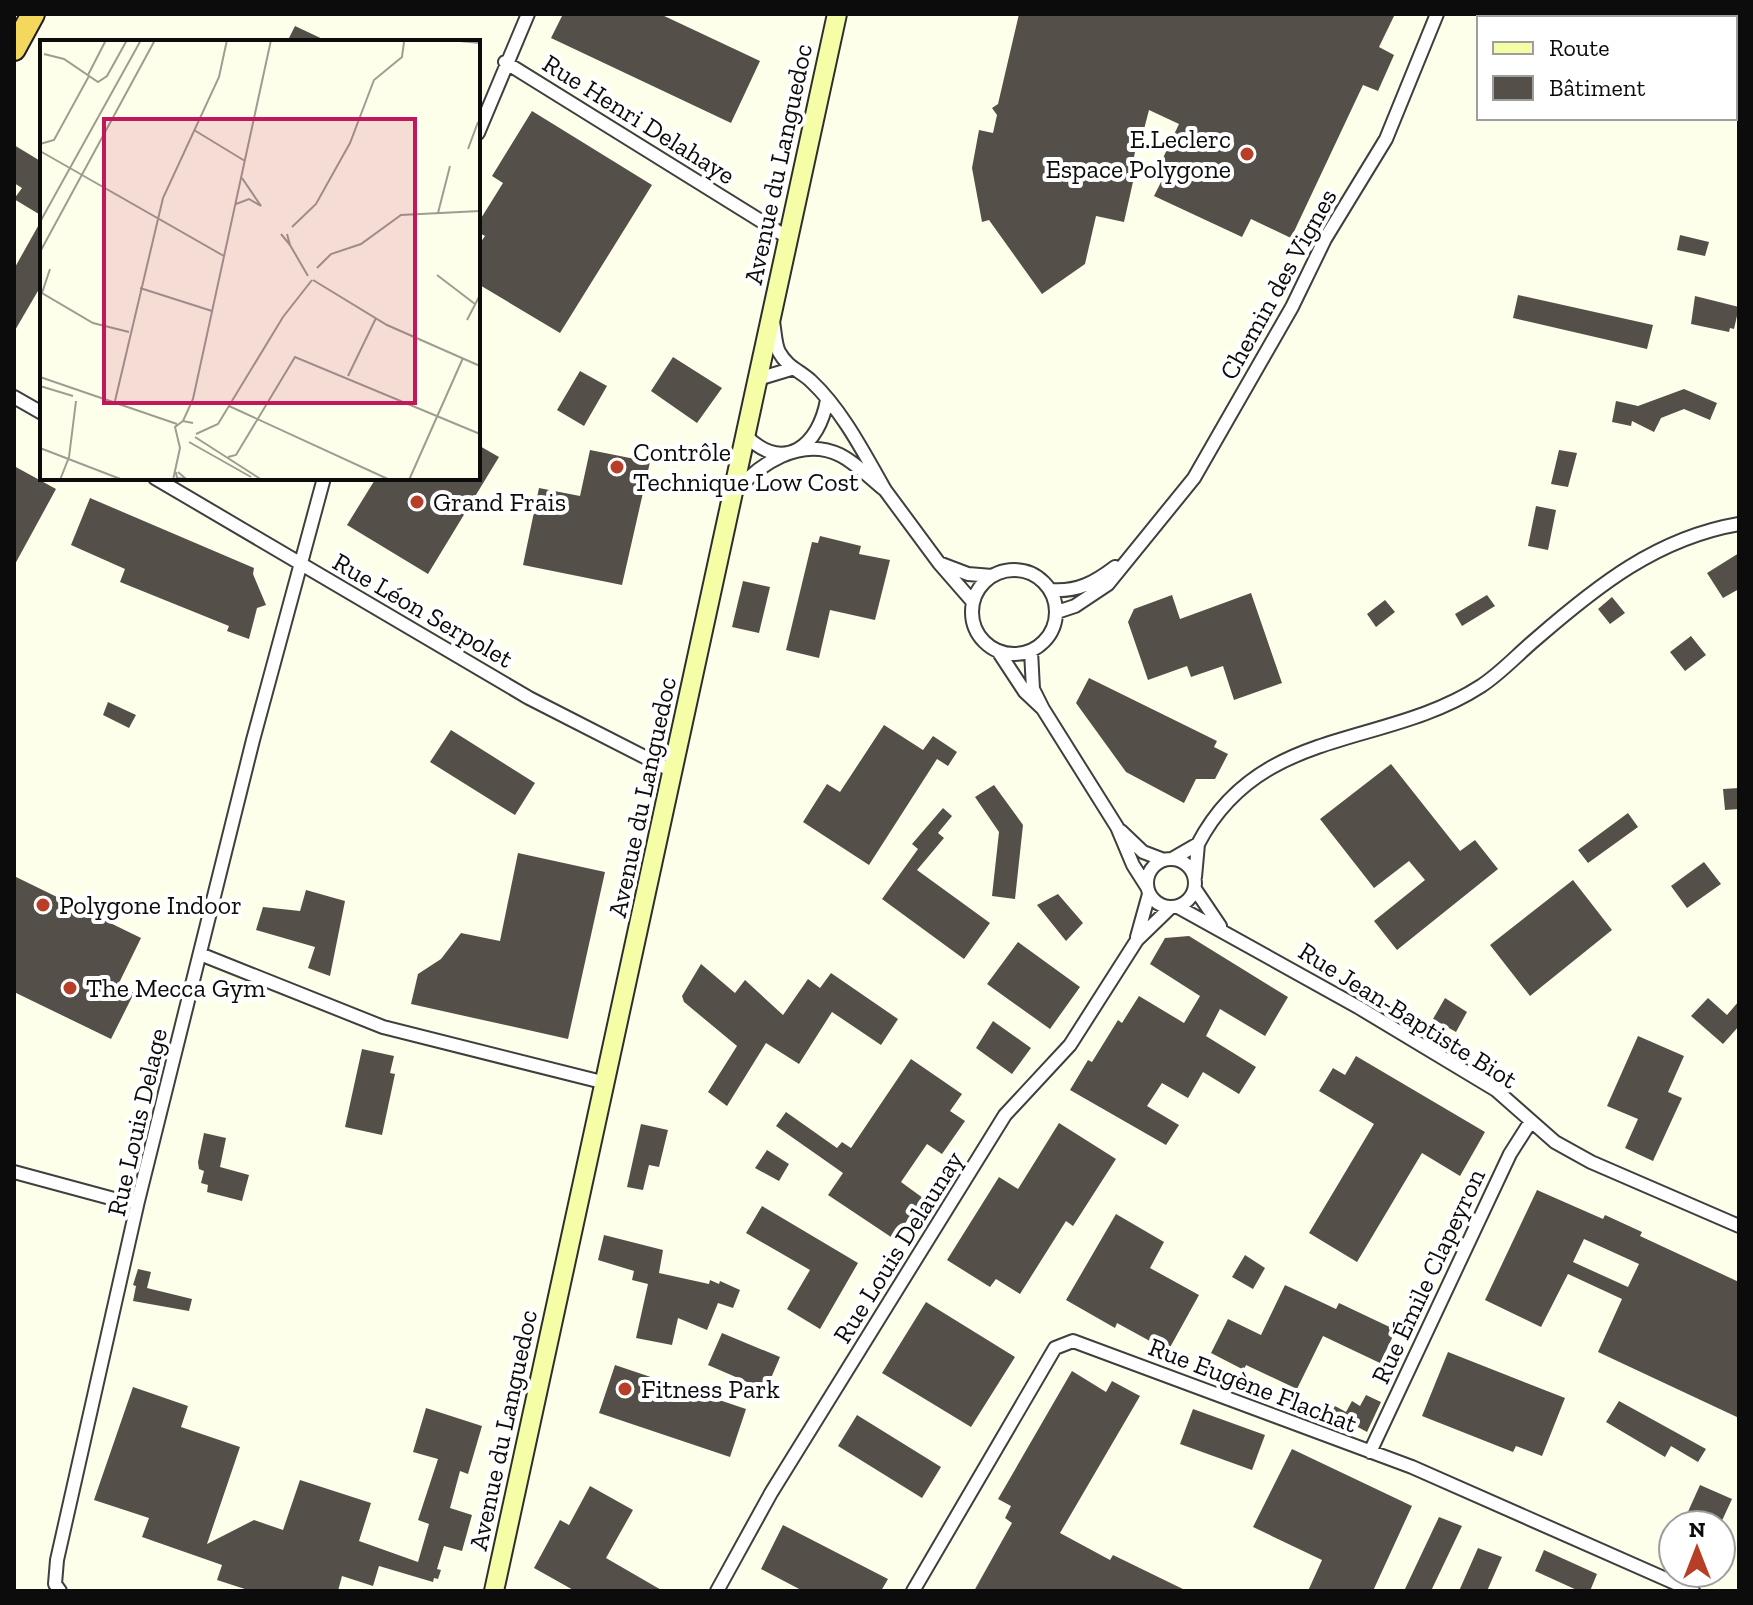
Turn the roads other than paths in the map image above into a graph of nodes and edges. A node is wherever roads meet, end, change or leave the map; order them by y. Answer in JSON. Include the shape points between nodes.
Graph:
{"nodes":[{"id":1,"x":33,"y":14,"type":"edge"},
{"id":2,"x":528,"y":14,"type":"edge"},
{"id":3,"x":837,"y":14,"type":"edge"},
{"id":4,"x":1437,"y":14,"type":"edge"},
{"id":5,"x":14,"y":49,"type":"edge"},
{"id":6,"x":505,"y":62,"type":"junction"},
{"id":7,"x":480,"y":128,"type":"edge"},
{"id":8,"x":790,"y":239,"type":"junction"},
{"id":9,"x":772,"y":312,"type":"junction"},
{"id":10,"x":791,"y":369,"type":"junction"},
{"id":11,"x":758,"y":379,"type":"junction"},
{"id":12,"x":14,"y":397,"type":"edge"},
{"id":13,"x":827,"y":400,"type":"junction"},
{"id":14,"x":40,"y":412,"type":"edge"},
{"id":15,"x":746,"y":436,"type":"junction"},
{"id":16,"x":792,"y":453,"type":"junction"},
{"id":17,"x":158,"y":480,"type":"edge"},
{"id":18,"x":323,"y":480,"type":"edge"},
{"id":19,"x":885,"y":490,"type":"junction"},
{"id":20,"x":735,"y":493,"type":"junction"},
{"id":21,"x":1739,"y":524,"type":"edge"},
{"id":22,"x":1127,"y":558,"type":"junction"},
{"id":23,"x":939,"y":563,"type":"junction"},
{"id":24,"x":301,"y":564,"type":"junction"},
{"id":25,"x":992,"y":576,"type":"junction"},
{"id":26,"x":1051,"y":590,"type":"junction"},
{"id":27,"x":973,"y":602,"type":"junction"},
{"id":28,"x":1057,"y":612,"type":"junction"},
{"id":29,"x":998,"y":651,"type":"junction"},
{"id":30,"x":1031,"y":651,"type":"junction"},
{"id":31,"x":1043,"y":709,"type":"junction"},
{"id":32,"x":674,"y":772,"type":"junction"},
{"id":33,"x":1117,"y":827,"type":"junction"},
{"id":34,"x":1198,"y":844,"type":"junction"},
{"id":35,"x":1168,"y":860,"type":"junction"},
{"id":36,"x":1195,"y":883,"type":"junction"},
{"id":37,"x":1148,"y":890,"type":"junction"},
{"id":38,"x":1174,"y":907,"type":"junction"},
{"id":39,"x":1222,"y":929,"type":"junction"},
{"id":40,"x":1137,"y":940,"type":"junction"},
{"id":41,"x":200,"y":954,"type":"junction"},
{"id":42,"x":606,"y":1083,"type":"junction"},
{"id":43,"x":1531,"y":1121,"type":"junction"},
{"id":44,"x":14,"y":1172,"type":"edge"},
{"id":45,"x":138,"y":1201,"type":"junction"},
{"id":46,"x":1739,"y":1226,"type":"edge"},
{"id":47,"x":1370,"y":1452,"type":"junction"},
{"id":48,"x":60,"y":1591,"type":"edge"},
{"id":49,"x":494,"y":1591,"type":"edge"},
{"id":50,"x":717,"y":1591,"type":"edge"},
{"id":51,"x":913,"y":1591,"type":"edge"},
{"id":52,"x":1693,"y":1591,"type":"edge"}],
"edges":[{"from":1,"to":5,"type":"highway"},
{"from":2,"to":6,"type":"street"},
{"from":3,"to":8,"type":"main road","name":"Avenue du Languedoc"},
{"from":4,"to":22,"type":"street","name":"Chemin des Vignes","via":[[1386,139],[1325,239],[1218,437],[1194,478]]},
{"from":6,"to":7,"type":"street"},
{"from":6,"to":8,"type":"street","name":"Rue Henri Delahaye"},
{"from":8,"to":9,"type":"main road","name":"Avenue du Languedoc"},
{"from":9,"to":10,"type":"street","via":[[778,350]]},
{"from":9,"to":11,"type":"main road","name":"Avenue du Languedoc"},
{"from":10,"to":11,"type":"street"},
{"from":10,"to":13,"type":"street","via":[[810,380]]},
{"from":11,"to":15,"type":"main road","name":"Avenue du Languedoc"},
{"from":12,"to":14,"type":"street"},
{"from":13,"to":16,"type":"street","via":[[813,439]]},
{"from":13,"to":19,"type":"street"},
{"from":15,"to":16,"type":"street","via":[[772,453]]},
{"from":15,"to":20,"type":"main road","name":"Avenue du Languedoc"},
{"from":16,"to":19,"type":"street","via":[[817,450],[840,455]]},
{"from":16,"to":20,"type":"street","via":[[751,472]]},
{"from":17,"to":24,"type":"street","name":"Rue Léon Serpolet"},
{"from":18,"to":24,"type":"street","name":"Rue Louis Delage"},
{"from":19,"to":23,"type":"street"},
{"from":20,"to":32,"type":"main road","name":"Avenue du Languedoc"},
{"from":21,"to":34,"type":"street","via":[[1671,542],[1631,563],[1483,685],[1448,705],[1276,763],[1242,785]]},
{"from":22,"to":26,"type":"street","name":"Chemin des Vignes","via":[[1088,585]]},
{"from":22,"to":28,"type":"street","name":"Chemin des Vignes","via":[[1108,584]]},
{"from":23,"to":25,"type":"street"},
{"from":23,"to":27,"type":"street"},
{"from":24,"to":32,"type":"street","name":"Rue Léon Serpolet","via":[[529,698]]},
{"from":24,"to":41,"type":"street","name":"Rue Louis Delage"},
{"from":25,"to":26,"type":"street","via":[[1014,569],[1030,572]]},
{"from":25,"to":27,"type":"street"},
{"from":26,"to":28,"type":"street"},
{"from":27,"to":29,"type":"street","via":[[974,628]]},
{"from":28,"to":30,"type":"street","via":[[1049,635]]},
{"from":29,"to":30,"type":"street"},
{"from":29,"to":31,"type":"street"},
{"from":30,"to":31,"type":"street","via":[[1033,689]]},
{"from":31,"to":33,"type":"street"},
{"from":32,"to":42,"type":"main road","name":"Avenue du Languedoc"},
{"from":33,"to":35,"type":"street","via":[[1143,852]]},
{"from":33,"to":37,"type":"street"},
{"from":34,"to":35,"type":"street"},
{"from":34,"to":36,"type":"street"},
{"from":35,"to":36,"type":"street","via":[[1186,864]]},
{"from":35,"to":37,"type":"street","via":[[1149,873]]},
{"from":36,"to":38,"type":"street","via":[[1188,900]]},
{"from":36,"to":39,"type":"street","name":"Rue Jean-Baptiste Biot"},
{"from":37,"to":38,"type":"street","via":[[1159,905]]},
{"from":37,"to":40,"type":"street","name":"Rue Louis Delaunay"},
{"from":38,"to":39,"type":"street","name":"Rue Jean-Baptiste Biot"},
{"from":38,"to":40,"type":"street","name":"Rue Louis Delaunay"},
{"from":39,"to":43,"type":"street","name":"Rue Jean-Baptiste Biot","via":[[1496,1090]]},
{"from":40,"to":50,"type":"street","name":"Rue Louis Delaunay","via":[[1070,1045],[1005,1115],[771,1493]]},
{"from":41,"to":42,"type":"street","via":[[383,1027]]},
{"from":41,"to":45,"type":"street","name":"Rue Louis Delage"},
{"from":42,"to":49,"type":"main road","name":"Avenue du Languedoc"},
{"from":43,"to":46,"type":"street","name":"Rue Jean-Baptiste Biot","via":[[1591,1162]]},
{"from":43,"to":47,"type":"street","name":"Rue Émile Clapeyron","via":[[1510,1154]]},
{"from":44,"to":45,"type":"street"},
{"from":45,"to":48,"type":"street","name":"Rue Louis Delage","via":[[57,1560],[55,1584]]},
{"from":47,"to":51,"type":"street","name":"Rue Eugène Flachat","via":[[1073,1341],[1055,1348]]},
{"from":47,"to":52,"type":"street","name":"Rue Eugène Flachat"}]}
